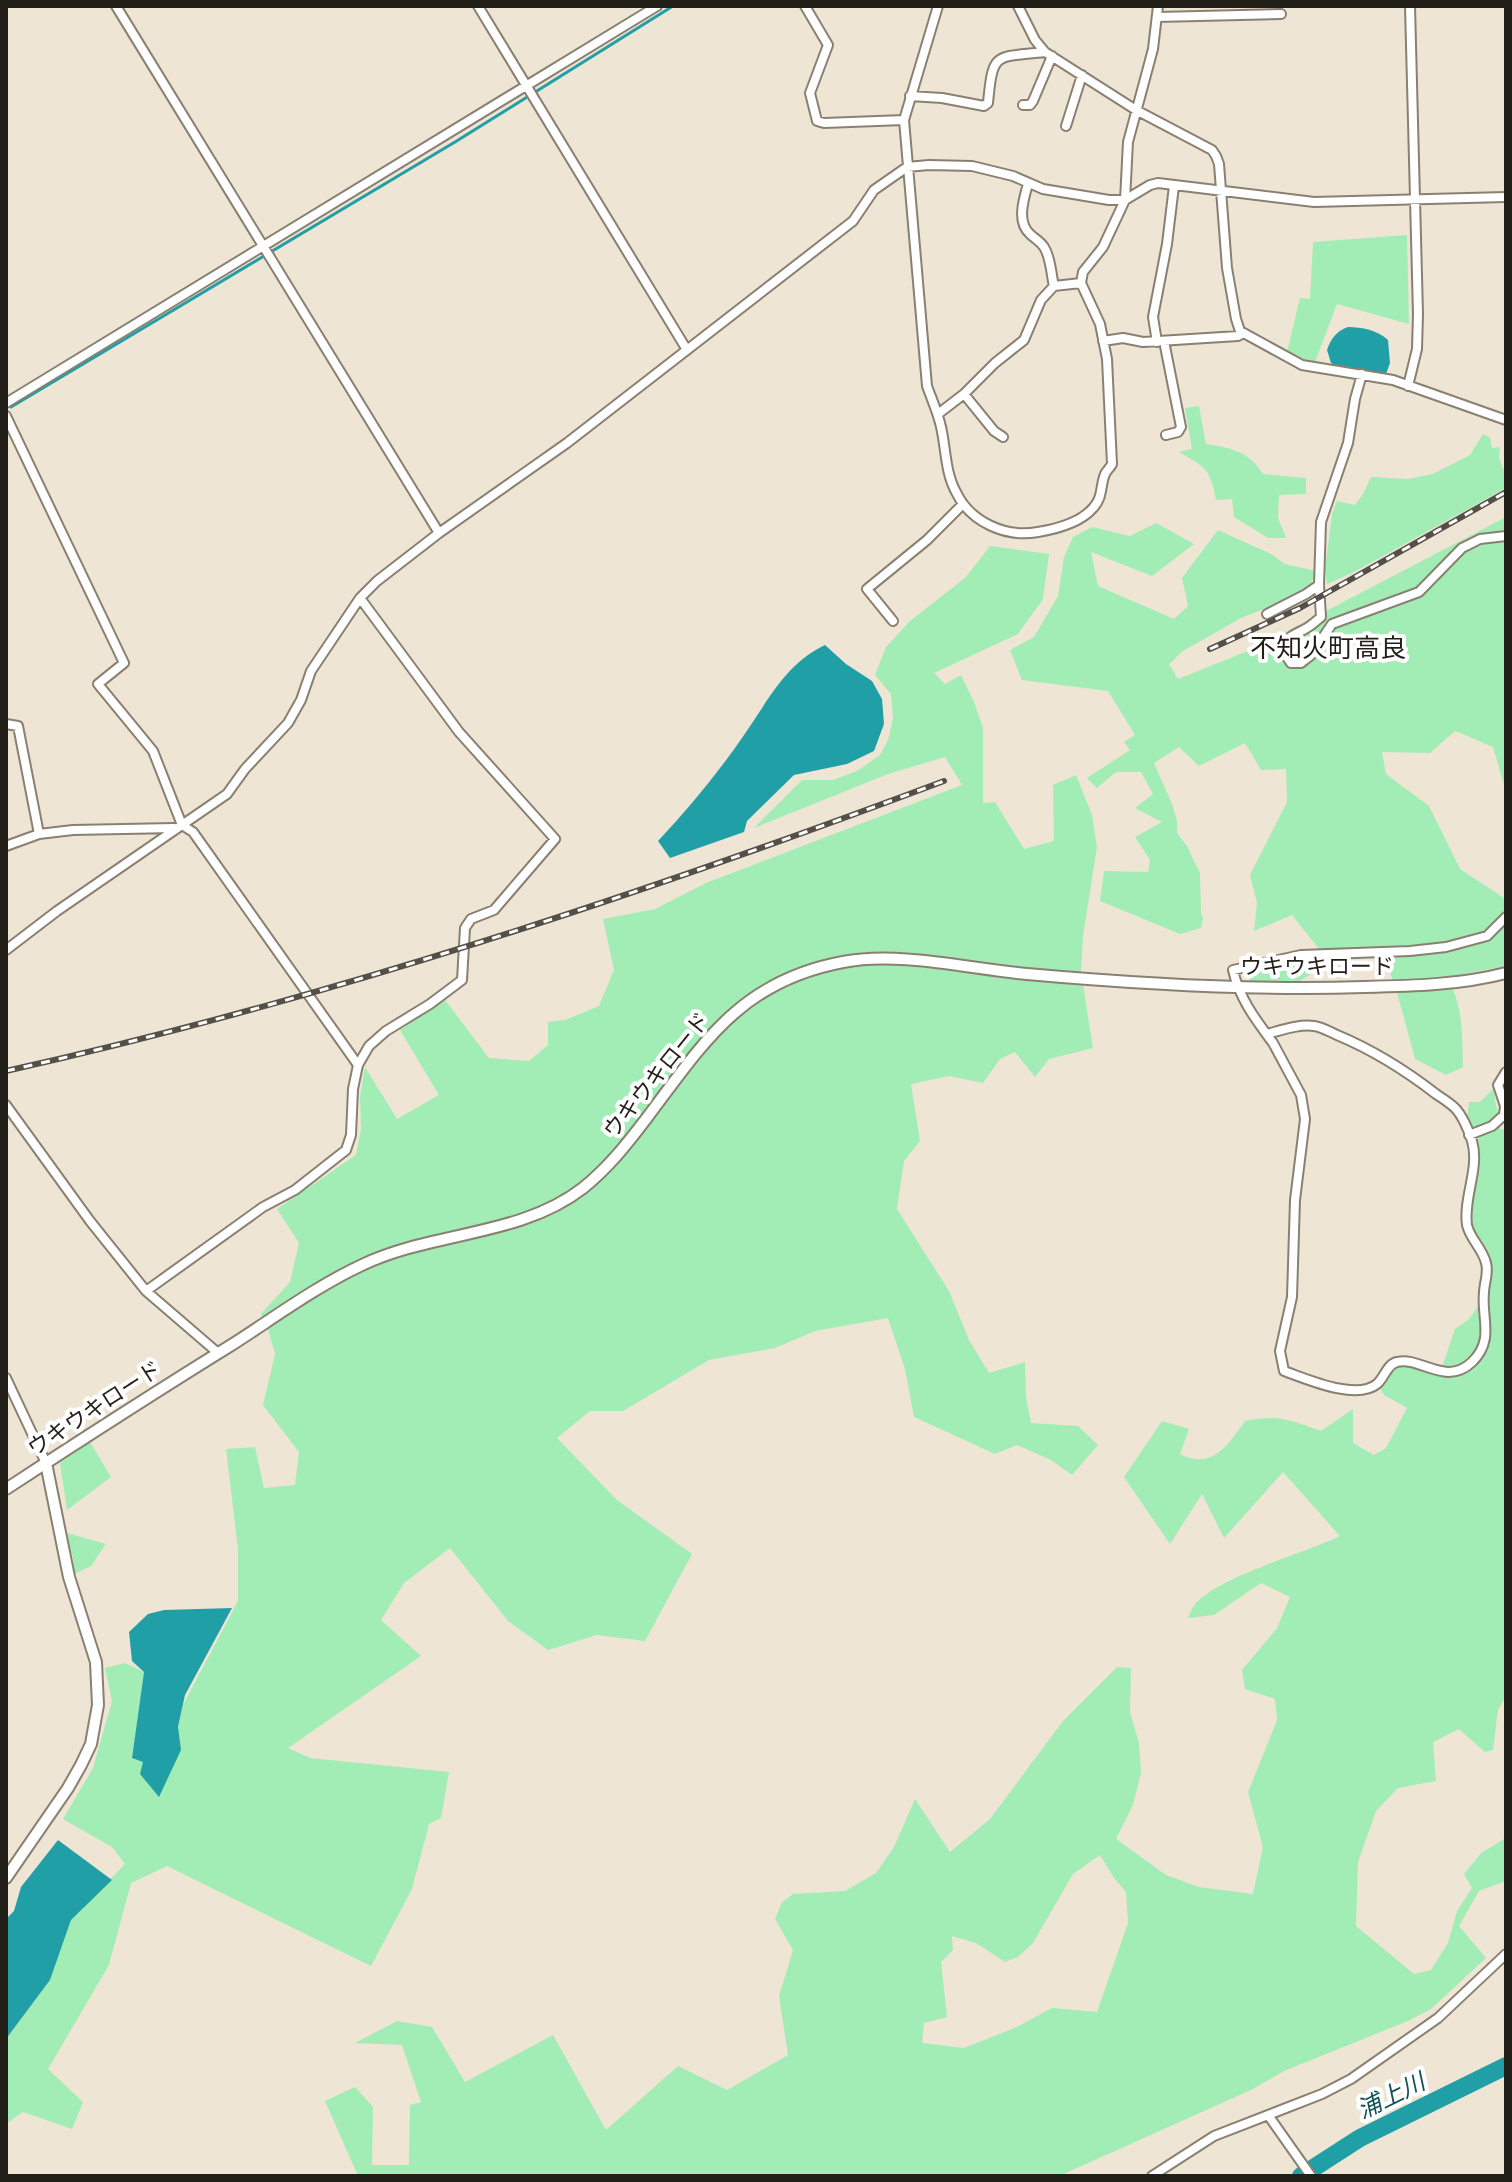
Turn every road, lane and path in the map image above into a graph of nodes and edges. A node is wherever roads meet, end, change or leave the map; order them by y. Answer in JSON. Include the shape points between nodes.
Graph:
{"nodes":[{"id":1,"x":116,"y":6,"type":"edge"},
{"id":2,"x":478,"y":6,"type":"edge"},
{"id":3,"x":657,"y":6,"type":"edge"},
{"id":4,"x":805,"y":6,"type":"edge"},
{"id":5,"x":938,"y":6,"type":"edge"},
{"id":6,"x":1018,"y":6,"type":"edge"},
{"id":7,"x":1158,"y":6,"type":"edge"},
{"id":8,"x":1410,"y":6,"type":"edge"},
{"id":9,"x":1281,"y":14,"type":"dead end"},
{"id":10,"x":1157,"y":17,"type":"junction"},
{"id":11,"x":1048,"y":54,"type":"junction"},
{"id":12,"x":1082,"y":75,"type":"junction"},
{"id":13,"x":528,"y":87,"type":"junction"},
{"id":14,"x":910,"y":96,"type":"junction"},
{"id":15,"x":1023,"y":105,"type":"dead end"},
{"id":16,"x":1136,"y":110,"type":"junction"},
{"id":17,"x":904,"y":120,"type":"junction"},
{"id":18,"x":1066,"y":126,"type":"dead end"},
{"id":19,"x":907,"y":167,"type":"junction"},
{"id":20,"x":1028,"y":184,"type":"junction"},
{"id":21,"x":1174,"y":186,"type":"junction"},
{"id":22,"x":1219,"y":190,"type":"junction"},
{"id":23,"x":1506,"y":197,"type":"edge"},
{"id":24,"x":1415,"y":199,"type":"junction"},
{"id":25,"x":1125,"y":200,"type":"junction"},
{"id":26,"x":265,"y":246,"type":"junction"},
{"id":27,"x":1081,"y":283,"type":"junction"},
{"id":28,"x":1054,"y":286,"type":"junction"},
{"id":29,"x":1242,"y":334,"type":"junction"},
{"id":30,"x":1103,"y":341,"type":"junction"},
{"id":31,"x":1161,"y":341,"type":"junction"},
{"id":32,"x":687,"y":350,"type":"junction"},
{"id":33,"x":1362,"y":374,"type":"junction"},
{"id":34,"x":1408,"y":386,"type":"junction"},
{"id":35,"x":964,"y":394,"type":"junction"},
{"id":36,"x":6,"y":403,"type":"edge"},
{"id":37,"x":938,"y":414,"type":"junction"},
{"id":38,"x":6,"y":416,"type":"edge"},
{"id":39,"x":1506,"y":420,"type":"edge"},
{"id":40,"x":1166,"y":435,"type":"dead end"},
{"id":41,"x":1003,"y":437,"type":"dead end"},
{"id":42,"x":963,"y":504,"type":"junction"},
{"id":43,"x":439,"y":533,"type":"junction"},
{"id":44,"x":1506,"y":536,"type":"edge"},
{"id":45,"x":1319,"y":585,"type":"junction"},
{"id":46,"x":360,"y":598,"type":"junction"},
{"id":47,"x":1267,"y":614,"type":"dead end"},
{"id":48,"x":893,"y":621,"type":"dead end"},
{"id":49,"x":6,"y":724,"type":"edge"},
{"id":50,"x":179,"y":826,"type":"junction"},
{"id":51,"x":39,"y":834,"type":"junction"},
{"id":52,"x":6,"y":846,"type":"edge"},
{"id":53,"x":1506,"y":917,"type":"edge"},
{"id":54,"x":6,"y":950,"type":"edge"},
{"id":55,"x":1506,"y":973,"type":"edge"},
{"id":56,"x":1237,"y":987,"type":"junction"},
{"id":57,"x":1267,"y":1034,"type":"junction"},
{"id":58,"x":358,"y":1065,"type":"junction"},
{"id":59,"x":1506,"y":1072,"type":"edge"},
{"id":60,"x":6,"y":1105,"type":"edge"},
{"id":61,"x":1469,"y":1135,"type":"junction"},
{"id":62,"x":146,"y":1291,"type":"junction"},
{"id":63,"x":218,"y":1353,"type":"junction"},
{"id":64,"x":6,"y":1378,"type":"edge"},
{"id":65,"x":46,"y":1463,"type":"junction"},
{"id":66,"x":6,"y":1489,"type":"edge"},
{"id":67,"x":6,"y":1878,"type":"edge"},
{"id":68,"x":1506,"y":1954,"type":"edge"},
{"id":69,"x":1268,"y":2115,"type":"junction"},
{"id":70,"x":1308,"y":2172,"type":"edge"},
{"id":71,"x":1152,"y":2176,"type":"edge"}],
"edges":[{"from":1,"to":26,"type":"street"},
{"from":2,"to":13,"type":"street"},
{"from":3,"to":13,"type":"street"},
{"from":4,"to":17,"type":"street","via":[[828,45],[810,93],[817,121]]},
{"from":5,"to":14,"type":"street"},
{"from":6,"to":11,"type":"street"},
{"from":7,"to":10,"type":"street"},
{"from":8,"to":24,"type":"street"},
{"from":9,"to":10,"type":"street"},
{"from":10,"to":16,"type":"street"},
{"from":11,"to":12,"type":"street"},
{"from":11,"to":14,"type":"street","via":[[998,59],[984,106]]},
{"from":11,"to":15,"type":"street","via":[[1033,101]]},
{"from":12,"to":16,"type":"street"},
{"from":12,"to":18,"type":"street"},
{"from":13,"to":26,"type":"street"},
{"from":13,"to":32,"type":"street"},
{"from":14,"to":17,"type":"street"},
{"from":16,"to":22,"type":"street","via":[[1212,150],[1219,164]]},
{"from":16,"to":25,"type":"street","via":[[1127,149]]},
{"from":17,"to":19,"type":"street"},
{"from":19,"to":20,"type":"street","via":[[972,166]]},
{"from":19,"to":32,"type":"street","via":[[874,190],[853,221]]},
{"from":19,"to":37,"type":"street","via":[[927,386]]},
{"from":20,"to":25,"type":"street"},
{"from":20,"to":28,"type":"street","via":[[1023,225],[1047,252]]},
{"from":21,"to":22,"type":"street"},
{"from":21,"to":25,"type":"street","via":[[1150,185]]},
{"from":21,"to":31,"type":"street","via":[[1153,317]]},
{"from":22,"to":24,"type":"street","via":[[1314,202]]},
{"from":22,"to":29,"type":"street","via":[[1228,280]]},
{"from":23,"to":24,"type":"street"},
{"from":24,"to":34,"type":"street","via":[[1417,349]]},
{"from":25,"to":27,"type":"street"},
{"from":26,"to":36,"type":"street"},
{"from":26,"to":43,"type":"street"},
{"from":27,"to":28,"type":"street"},
{"from":27,"to":30,"type":"street"},
{"from":28,"to":35,"type":"street","via":[[1041,300],[1024,340]]},
{"from":29,"to":31,"type":"street"},
{"from":29,"to":33,"type":"street","via":[[1302,365]]},
{"from":30,"to":31,"type":"street"},
{"from":30,"to":42,"type":"street","via":[[1112,464],[1093,509],[1067,524],[1028,534],[990,526]]},
{"from":31,"to":40,"type":"street","via":[[1181,427]]},
{"from":32,"to":43,"type":"street"},
{"from":33,"to":34,"type":"street"},
{"from":33,"to":45,"type":"street","via":[[1348,443],[1321,522]]},
{"from":34,"to":39,"type":"street"},
{"from":35,"to":37,"type":"street"},
{"from":35,"to":41,"type":"street"},
{"from":37,"to":42,"type":"street","via":[[948,467]]},
{"from":38,"to":50,"type":"street","via":[[124,663],[98,684],[153,751]]},
{"from":42,"to":48,"type":"street","via":[[867,589]]},
{"from":43,"to":46,"type":"street"},
{"from":44,"to":45,"type":"street","via":[[1462,548],[1419,592],[1332,624],[1311,655],[1291,663],[1284,645],[1290,635],[1321,617]]},
{"from":45,"to":47,"type":"street"},
{"from":46,"to":50,"type":"street","via":[[311,671],[288,723],[227,794]]},
{"from":46,"to":58,"type":"street","via":[[459,732],[555,839],[494,910],[471,919],[465,928],[462,980],[386,1031]]},
{"from":49,"to":51,"type":"street","via":[[18,726]]},
{"from":50,"to":51,"type":"street"},
{"from":50,"to":54,"type":"street"},
{"from":50,"to":58,"type":"street","via":[[193,832]]},
{"from":51,"to":52,"type":"street"},
{"from":53,"to":56,"type":"street","via":[[1487,936],[1446,947],[1301,955],[1233,970]]},
{"from":55,"to":56,"type":"street","name":"ウキウキロード","via":[[1451,983],[1376,987]]},
{"from":56,"to":57,"type":"street"},
{"from":56,"to":63,"type":"street","name":"ウキウキロード","via":[[1028,974],[886,958],[804,972],[734,1012],[627,1144],[583,1188],[520,1220],[363,1264]]},
{"from":57,"to":61,"type":"street","via":[[1315,1026],[1352,1041],[1407,1071],[1457,1110]]},
{"from":57,"to":61,"type":"street","via":[[1301,1095],[1305,1119],[1295,1200],[1292,1297],[1280,1351],[1284,1371],[1322,1385],[1360,1390],[1375,1386],[1397,1362],[1450,1372],[1477,1356],[1487,1328],[1487,1266],[1468,1226],[1473,1163]]},
{"from":58,"to":62,"type":"street","via":[[346,1150]]},
{"from":59,"to":61,"type":"street","via":[[1498,1085],[1504,1115]]},
{"from":60,"to":62,"type":"street"},
{"from":62,"to":63,"type":"street"},
{"from":63,"to":65,"type":"street","name":"ウキウキロード"},
{"from":64,"to":65,"type":"street"},
{"from":65,"to":66,"type":"street","name":"ウキウキロード"},
{"from":65,"to":67,"type":"street","via":[[69,1577],[96,1662],[98,1705],[81,1765]]},
{"from":68,"to":69,"type":"street","via":[[1438,2018],[1371,2066]]},
{"from":69,"to":70,"type":"street"},
{"from":69,"to":71,"type":"street","via":[[1214,2136]]}]}
